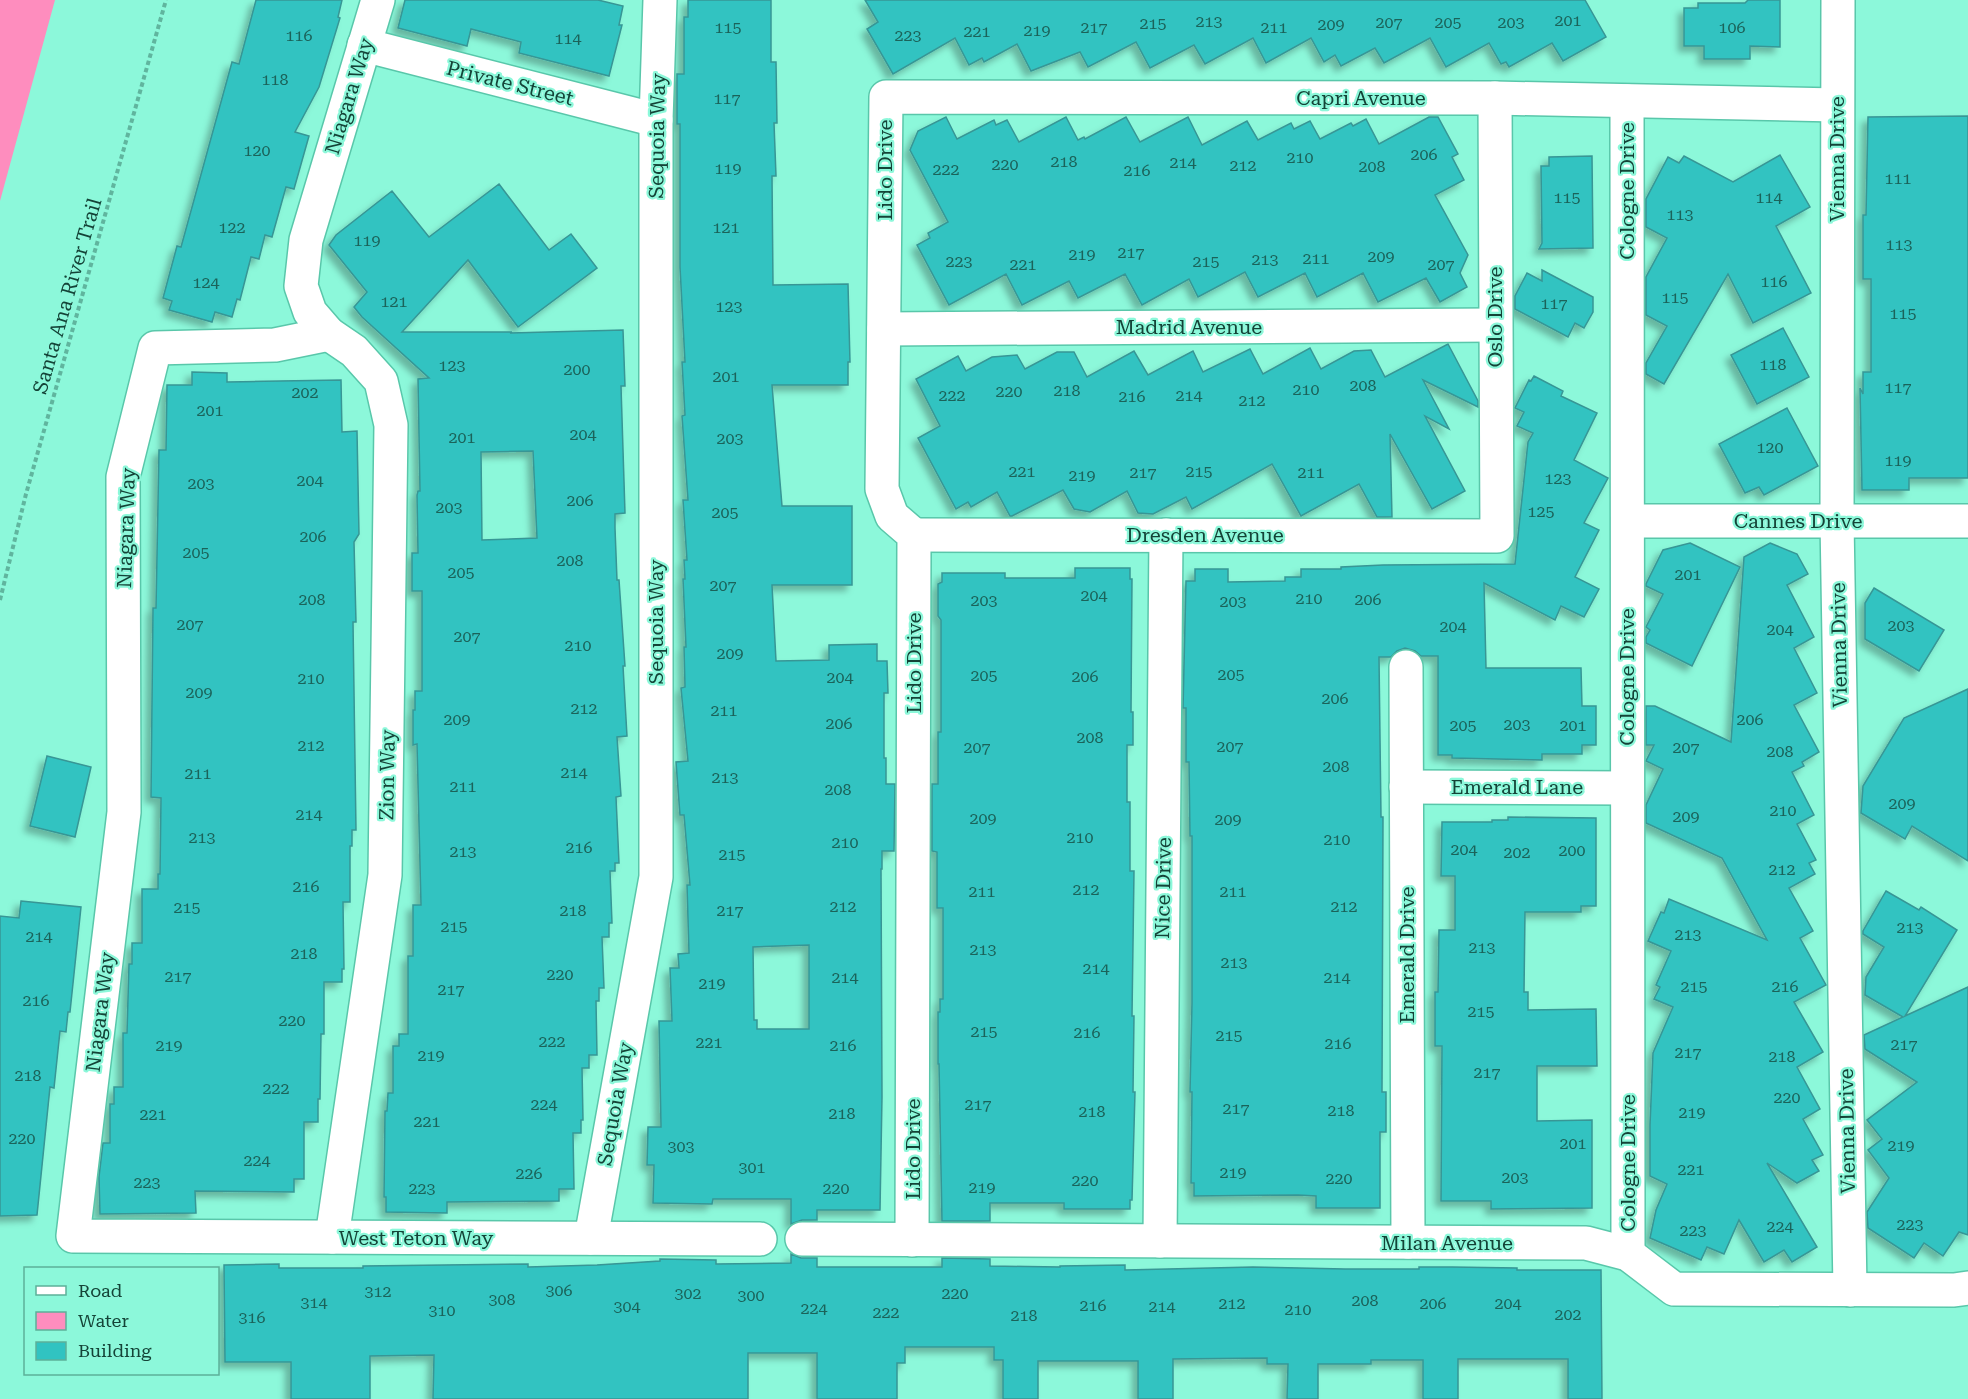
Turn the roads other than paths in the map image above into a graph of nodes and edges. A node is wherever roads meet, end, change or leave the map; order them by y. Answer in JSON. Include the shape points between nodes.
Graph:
{"nodes":[{"id":1,"x":378,"y":0,"type":"edge"},
{"id":2,"x":660,"y":0,"type":"edge"},
{"id":3,"x":1838,"y":0,"type":"edge"},
{"id":4,"x":364,"y":45,"type":"junction"},
{"id":5,"x":886,"y":97,"type":"joint"},
{"id":6,"x":1495,"y":98,"type":"junction"},
{"id":7,"x":1627,"y":101,"type":"junction"},
{"id":8,"x":1837,"y":105,"type":"junction"},
{"id":9,"x":656,"y":120,"type":"junction"},
{"id":10,"x":1495,"y":325,"type":"junction"},
{"id":11,"x":884,"y":329,"type":"junction"},
{"id":12,"x":329,"y":334,"type":"junction"},
{"id":13,"x":1628,"y":521,"type":"junction"},
{"id":14,"x":1837,"y":521,"type":"junction"},
{"id":15,"x":1968,"y":521,"type":"edge"},
{"id":16,"x":914,"y":535,"type":"junction"},
{"id":17,"x":1166,"y":535,"type":"junction"},
{"id":18,"x":1497,"y":536,"type":"joint"},
{"id":19,"x":1406,"y":667,"type":"dead end"},
{"id":20,"x":1407,"y":787,"type":"junction"},
{"id":21,"x":1627,"y":788,"type":"junction"},
{"id":22,"x":73,"y":1236,"type":"joint"},
{"id":23,"x":332,"y":1237,"type":"junction"},
{"id":24,"x":591,"y":1238,"type":"junction"},
{"id":25,"x":760,"y":1239,"type":"dead end"},
{"id":26,"x":802,"y":1239,"type":"dead end"},
{"id":27,"x":912,"y":1240,"type":"junction"},
{"id":28,"x":1160,"y":1241,"type":"junction"},
{"id":29,"x":1408,"y":1242,"type":"junction"},
{"id":30,"x":1628,"y":1254,"type":"junction"},
{"id":31,"x":1968,"y":1288,"type":"edge"},
{"id":32,"x":1850,"y":1290,"type":"junction"}],
"edges":[{"from":1,"to":4,"type":"street","name":"Niagara Way"},
{"from":2,"to":9,"type":"street","name":"Sequoia Way"},
{"from":3,"to":8,"type":"street","name":"Vienna Drive"},
{"from":4,"to":9,"type":"street","name":"Private Street"},
{"from":4,"to":12,"type":"street","name":"Niagara Way","via":[[306,240],[301,286],[310,312]]},
{"from":5,"to":6,"type":"street","name":"Capri Avenue"},
{"from":5,"to":11,"type":"street","name":"Lido Drive"},
{"from":6,"to":7,"type":"street","name":"Capri Avenue"},
{"from":6,"to":10,"type":"street","name":"Oslo Drive"},
{"from":7,"to":8,"type":"street","name":"Capri Avenue"},
{"from":7,"to":13,"type":"street","name":"Cologne Drive"},
{"from":8,"to":14,"type":"street","name":"Vienna Drive"},
{"from":9,"to":24,"type":"street","name":"Sequoia Way","via":[[657,878]]},
{"from":10,"to":11,"type":"street","name":"Madrid Avenue"},
{"from":10,"to":18,"type":"street","name":"Oslo Drive"},
{"from":11,"to":16,"type":"street","name":"Lido Drive","via":[[882,489],[892,516]]},
{"from":12,"to":22,"type":"street","name":"Niagara Way","via":[[275,345],[155,348],[123,477],[124,812]]},
{"from":12,"to":23,"type":"street","name":"Zion Way","via":[[354,351],[381,381],[391,425],[386,875]]},
{"from":13,"to":14,"type":"street","name":"Cannes Drive"},
{"from":13,"to":21,"type":"street","name":"Cologne Drive"},
{"from":14,"to":15,"type":"street","name":"Cannes Drive"},
{"from":14,"to":32,"type":"street","name":"Vienna Drive"},
{"from":16,"to":17,"type":"street","name":"Dresden Avenue"},
{"from":16,"to":27,"type":"street","name":"Lido Drive"},
{"from":17,"to":18,"type":"street","name":"Dresden Avenue"},
{"from":17,"to":28,"type":"street","name":"Nice Drive"},
{"from":19,"to":20,"type":"street","name":"Emerald Drive"},
{"from":20,"to":21,"type":"street","name":"Emerald Lane"},
{"from":20,"to":29,"type":"street","name":"Emerald Drive"},
{"from":21,"to":30,"type":"street","name":"Cologne Drive"},
{"from":22,"to":23,"type":"street","name":"West Teton Way"},
{"from":23,"to":24,"type":"street","name":"West Teton Way"},
{"from":24,"to":25,"type":"street","name":"West Teton Way"},
{"from":26,"to":27,"type":"street"},
{"from":27,"to":28,"type":"street","name":"Milan Avenue"},
{"from":28,"to":29,"type":"street","name":"Milan Avenue"},
{"from":29,"to":30,"type":"street","name":"Milan Avenue","via":[[1586,1243]]},
{"from":30,"to":32,"type":"street","name":"Milan Avenue","via":[[1674,1289]]},
{"from":31,"to":32,"type":"street","name":"Milan Avenue"}]}
